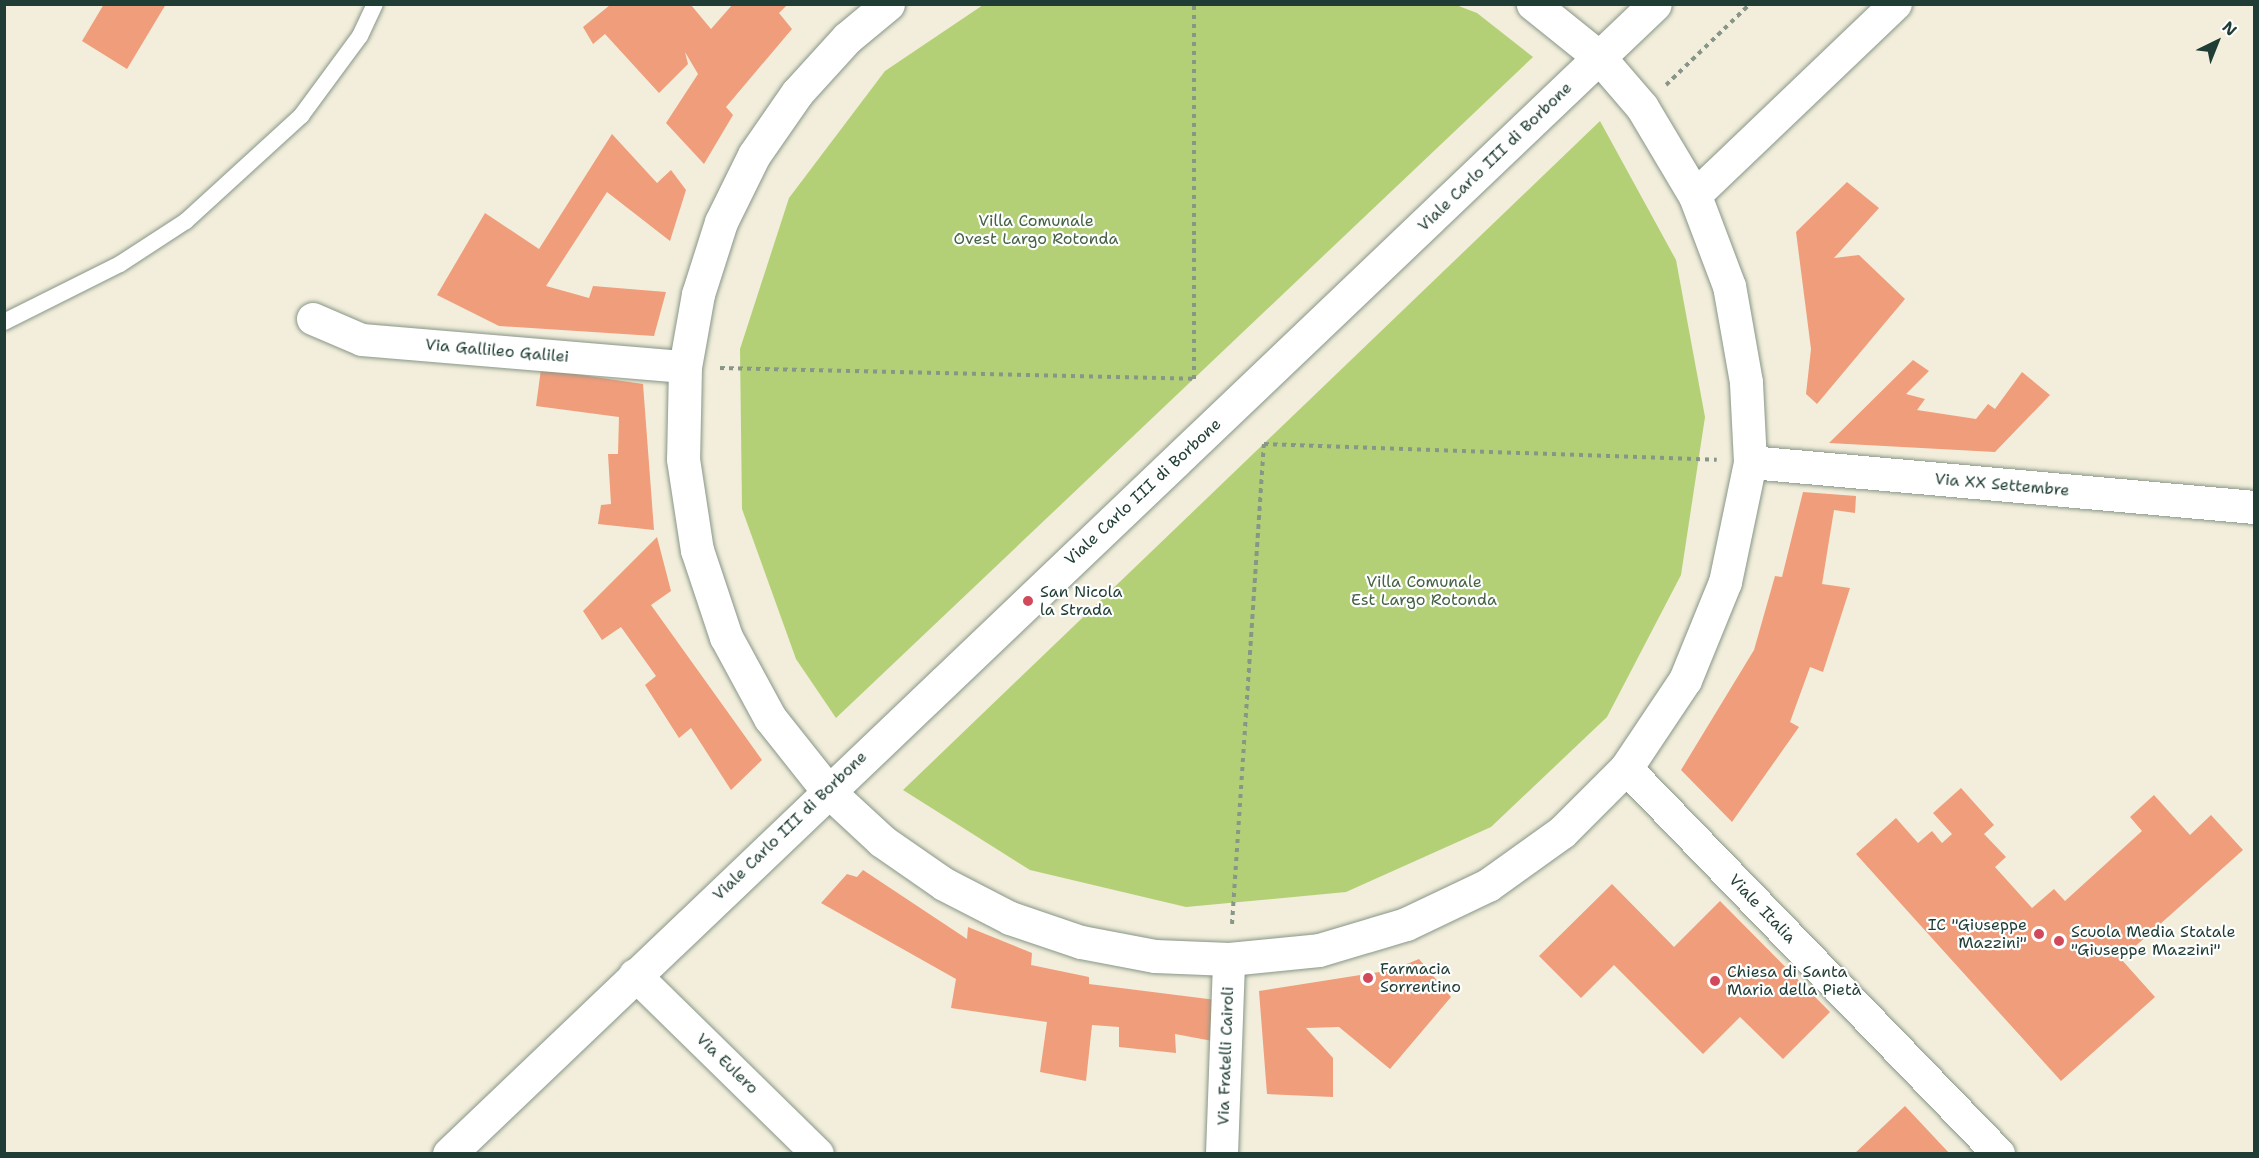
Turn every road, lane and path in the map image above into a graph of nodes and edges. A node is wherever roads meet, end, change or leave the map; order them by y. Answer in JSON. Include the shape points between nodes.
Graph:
{"nodes":[{"id":1,"x":375,"y":4,"type":"edge"},
{"id":2,"x":888,"y":4,"type":"edge"},
{"id":3,"x":1194,"y":4,"type":"edge"},
{"id":4,"x":1533,"y":4,"type":"edge"},
{"id":5,"x":1655,"y":4,"type":"edge"},
{"id":6,"x":1750,"y":4,"type":"edge"},
{"id":7,"x":1896,"y":4,"type":"edge"},
{"id":8,"x":1599,"y":57,"type":"junction"},
{"id":9,"x":1642,"y":107,"type":"junction"},
{"id":10,"x":1695,"y":196,"type":"junction"},
{"id":11,"x":313,"y":319,"type":"dead end"},
{"id":12,"x":4,"y":322,"type":"edge"},
{"id":13,"x":685,"y":367,"type":"junction"},
{"id":14,"x":1750,"y":462,"type":"junction"},
{"id":15,"x":2254,"y":507,"type":"edge"},
{"id":16,"x":1626,"y":768,"type":"junction"},
{"id":17,"x":827,"y":790,"type":"junction"},
{"id":18,"x":1229,"y":959,"type":"junction"},
{"id":19,"x":635,"y":975,"type":"junction"},
{"id":20,"x":449,"y":1154,"type":"edge"},
{"id":21,"x":819,"y":1154,"type":"edge"},
{"id":22,"x":1222,"y":1154,"type":"edge"},
{"id":23,"x":1999,"y":1154,"type":"edge"}],
"edges":[{"from":1,"to":12,"type":"lane","via":[[360,36],[301,116],[186,221],[120,264]]},
{"from":2,"to":13,"type":"street","via":[[847,38],[797,93],[754,155],[708,263]]},
{"from":3,"to":13,"type":"path","via":[[1194,379]]},
{"from":4,"to":8,"type":"street"},
{"from":5,"to":8,"type":"street","name":"Viale Carlo III di Borbone"},
{"from":6,"to":9,"type":"path"},
{"from":7,"to":10,"type":"street"},
{"from":8,"to":9,"type":"street"},
{"from":8,"to":17,"type":"street","name":"Viale Carlo III di Borbone"},
{"from":9,"to":10,"type":"street"},
{"from":10,"to":14,"type":"street","via":[[1729,286],[1746,382]]},
{"from":11,"to":13,"type":"street","name":"Via Gallileo Galilei","via":[[362,340]]},
{"from":13,"to":17,"type":"street","via":[[683,459],[697,550],[722,626],[770,718]]},
{"from":14,"to":15,"type":"street","name":"Via XX Settembre"},
{"from":14,"to":16,"type":"street","via":[[1725,582],[1685,680]]},
{"from":14,"to":18,"type":"path","via":[[1264,444]]},
{"from":16,"to":18,"type":"street","via":[[1562,832],[1468,895],[1406,924],[1319,950]]},
{"from":16,"to":23,"type":"street","name":"Viale Italia"},
{"from":17,"to":18,"type":"street","via":[[882,841],[944,884],[1010,918],[1102,946],[1155,956]]},
{"from":17,"to":19,"type":"street","name":"Viale Carlo III di Borbone"},
{"from":18,"to":22,"type":"street","name":"Via Fratelli Cairoli"},
{"from":19,"to":20,"type":"street","name":"Viale Carlo III di Borbone"},
{"from":19,"to":21,"type":"street","name":"Via Eulero"}]}
